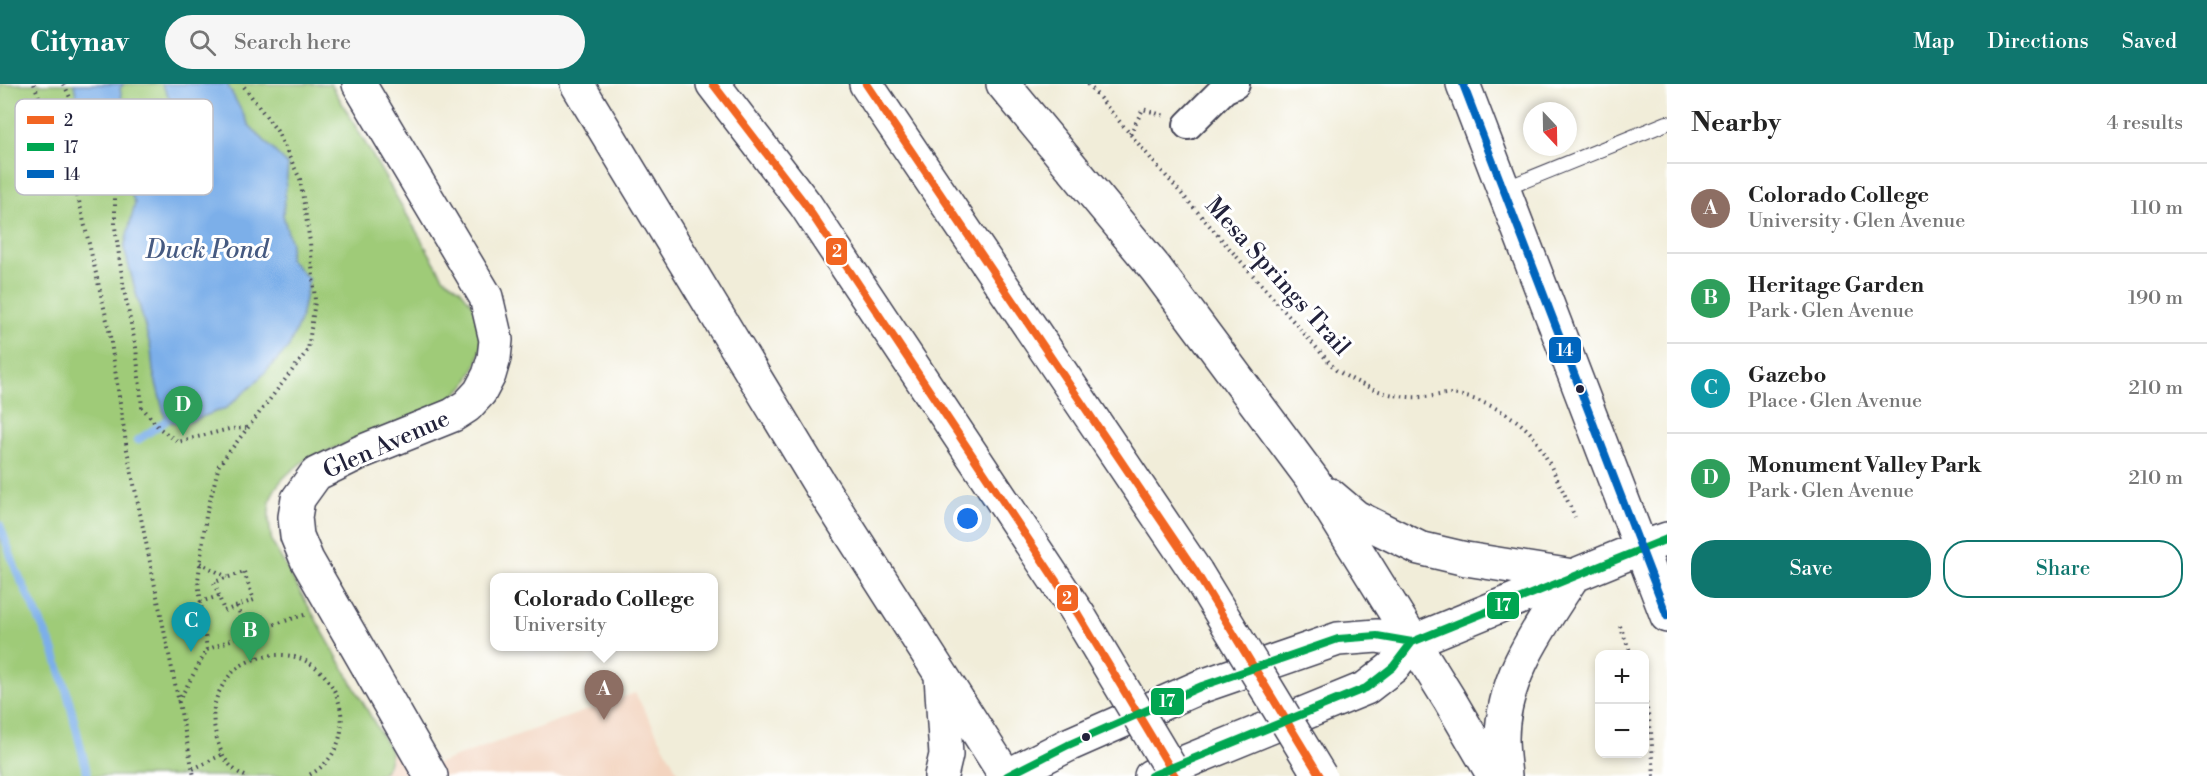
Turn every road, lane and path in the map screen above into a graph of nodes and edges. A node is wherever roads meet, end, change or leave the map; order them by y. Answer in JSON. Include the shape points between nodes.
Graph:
{"nodes":[{"id":1,"x":34,"y":84,"type":"edge"},
{"id":2,"x":64,"y":84,"type":"edge"},
{"id":3,"x":242,"y":84,"type":"edge"},
{"id":4,"x":359,"y":84,"type":"edge"},
{"id":5,"x":577,"y":84,"type":"edge"},
{"id":6,"x":712,"y":84,"type":"edge"},
{"id":7,"x":866,"y":84,"type":"edge"},
{"id":8,"x":1003,"y":84,"type":"edge"},
{"id":9,"x":1088,"y":84,"type":"edge"},
{"id":10,"x":1236,"y":84,"type":"edge"},
{"id":11,"x":1463,"y":84,"type":"edge"},
{"id":12,"x":40,"y":99,"type":"edge"},
{"id":13,"x":71,"y":99,"type":"edge"},
{"id":14,"x":1667,"y":123,"type":"edge"},
{"id":15,"x":1188,"y":125,"type":"joint"},
{"id":16,"x":1130,"y":134,"type":"junction"},
{"id":17,"x":1504,"y":189,"type":"junction"},
{"id":18,"x":77,"y":195,"type":"edge"},
{"id":19,"x":115,"y":195,"type":"edge"},
{"id":20,"x":246,"y":428,"type":"junction"},
{"id":21,"x":1313,"y":480,"type":"junction"},
{"id":22,"x":1575,"y":517,"type":"dead end"},
{"id":23,"x":1654,"y":544,"type":"edge"},
{"id":24,"x":200,"y":563,"type":"junction"},
{"id":25,"x":1573,"y":576,"type":"junction"},
{"id":26,"x":227,"y":578,"type":"junction"},
{"id":27,"x":219,"y":596,"type":"junction"},
{"id":28,"x":200,"y":602,"type":"junction"},
{"id":29,"x":333,"y":605,"type":"junction"},
{"id":30,"x":237,"y":606,"type":"junction"},
{"id":31,"x":1667,"y":616,"type":"edge"},
{"id":32,"x":1620,"y":626,"type":"dead end"},
{"id":33,"x":247,"y":633,"type":"junction"},
{"id":34,"x":1412,"y":642,"type":"junction"},
{"id":35,"x":1629,"y":650,"type":"edge"},
{"id":36,"x":207,"y":651,"type":"junction"},
{"id":37,"x":256,"y":658,"type":"junction"},
{"id":38,"x":941,"y":675,"type":"junction"},
{"id":39,"x":178,"y":702,"type":"junction"},
{"id":40,"x":1646,"y":704,"type":"edge"},
{"id":41,"x":223,"y":754,"type":"junction"},
{"id":42,"x":193,"y":769,"type":"junction"},
{"id":43,"x":194,"y":776,"type":"edge"},
{"id":44,"x":245,"y":776,"type":"edge"},
{"id":45,"x":307,"y":776,"type":"edge"},
{"id":46,"x":431,"y":776,"type":"edge"},
{"id":47,"x":941,"y":776,"type":"edge"},
{"id":48,"x":1006,"y":776,"type":"edge"},
{"id":49,"x":1151,"y":776,"type":"edge"},
{"id":50,"x":1175,"y":776,"type":"edge"},
{"id":51,"x":1320,"y":776,"type":"edge"},
{"id":52,"x":1494,"y":776,"type":"edge"},
{"id":53,"x":1506,"y":776,"type":"edge"},
{"id":54,"x":1654,"y":776,"type":"edge"}],
"edges":[{"from":1,"to":12,"type":"path"},
{"from":2,"to":13,"type":"path"},
{"from":3,"to":20,"type":"path","via":[[277,130],[300,179],[315,301],[308,350]]},
{"from":4,"to":29,"type":"main road","name":"Glen Avenue","via":[[486,297],[496,340],[489,375],[467,406],[316,474],[298,499],[297,536]]},
{"from":5,"to":38,"type":"main road","via":[[820,485]]},
{"from":6,"to":50,"type":"main road","bridge":true,"via":[[805,204],[1078,614]]},
{"from":7,"to":51,"type":"main road","bridge":true,"via":[[1196,572]]},
{"from":8,"to":21,"type":"main road","via":[[1156,269]]},
{"from":9,"to":16,"type":"path","name":"Mesa Springs Trail"},
{"from":10,"to":15,"type":"street","via":[[1224,88]]},
{"from":11,"to":17,"type":"main road"},
{"from":14,"to":17,"type":"lane"},
{"from":15,"to":16,"type":"path","via":[[1143,109]]},
{"from":16,"to":22,"type":"path","name":"Mesa Springs Trail","via":[[1336,370],[1389,395],[1422,398],[1448,394],[1484,402],[1508,415],[1531,434]]},
{"from":17,"to":23,"type":"main road"},
{"from":18,"to":39,"type":"path","via":[[106,318],[127,450]]},
{"from":19,"to":20,"type":"path","via":[[115,227],[142,406],[159,428],[178,442]]},
{"from":20,"to":24,"type":"path","via":[[219,465],[206,516]]},
{"from":21,"to":25,"type":"main road","via":[[1356,517],[1419,548]]},
{"from":21,"to":34,"type":"main road"},
{"from":23,"to":25,"type":"main road"},
{"from":23,"to":31,"type":"main road"},
{"from":24,"to":26,"type":"path"},
{"from":24,"to":28,"type":"path"},
{"from":25,"to":34,"type":"main road"},
{"from":25,"to":53,"type":"main road","via":[[1529,643],[1512,685],[1502,738]]},
{"from":26,"to":27,"type":"path","via":[[213,582]]},
{"from":26,"to":30,"type":"path","via":[[244,572],[254,600]]},
{"from":27,"to":28,"type":"path"},
{"from":27,"to":30,"type":"path","via":[[224,611]]},
{"from":28,"to":36,"type":"path"},
{"from":29,"to":33,"type":"path"},
{"from":29,"to":46,"type":"main road","name":"Glen Avenue"},
{"from":30,"to":33,"type":"path"},
{"from":32,"to":35,"type":"path"},
{"from":33,"to":36,"type":"path"},
{"from":33,"to":37,"type":"path"},
{"from":34,"to":48,"type":"main road","via":[[1377,636],[1338,639],[1202,686]]},
{"from":34,"to":49,"type":"main road","via":[[1393,667],[1366,688]]},
{"from":34,"to":52,"type":"main road"},
{"from":36,"to":39,"type":"path"},
{"from":37,"to":41,"type":"path","via":[[236,669],[221,686],[212,714],[217,746]]},
{"from":37,"to":45,"type":"path","via":[[290,655],[311,663],[339,697],[343,722],[338,746],[318,771]]},
{"from":38,"to":47,"type":"main road","via":[[946,750]]},
{"from":38,"to":48,"type":"main road"},
{"from":39,"to":42,"type":"path"},
{"from":40,"to":54,"type":"path"},
{"from":41,"to":42,"type":"path"},
{"from":41,"to":44,"type":"path"},
{"from":42,"to":43,"type":"path"}]}
